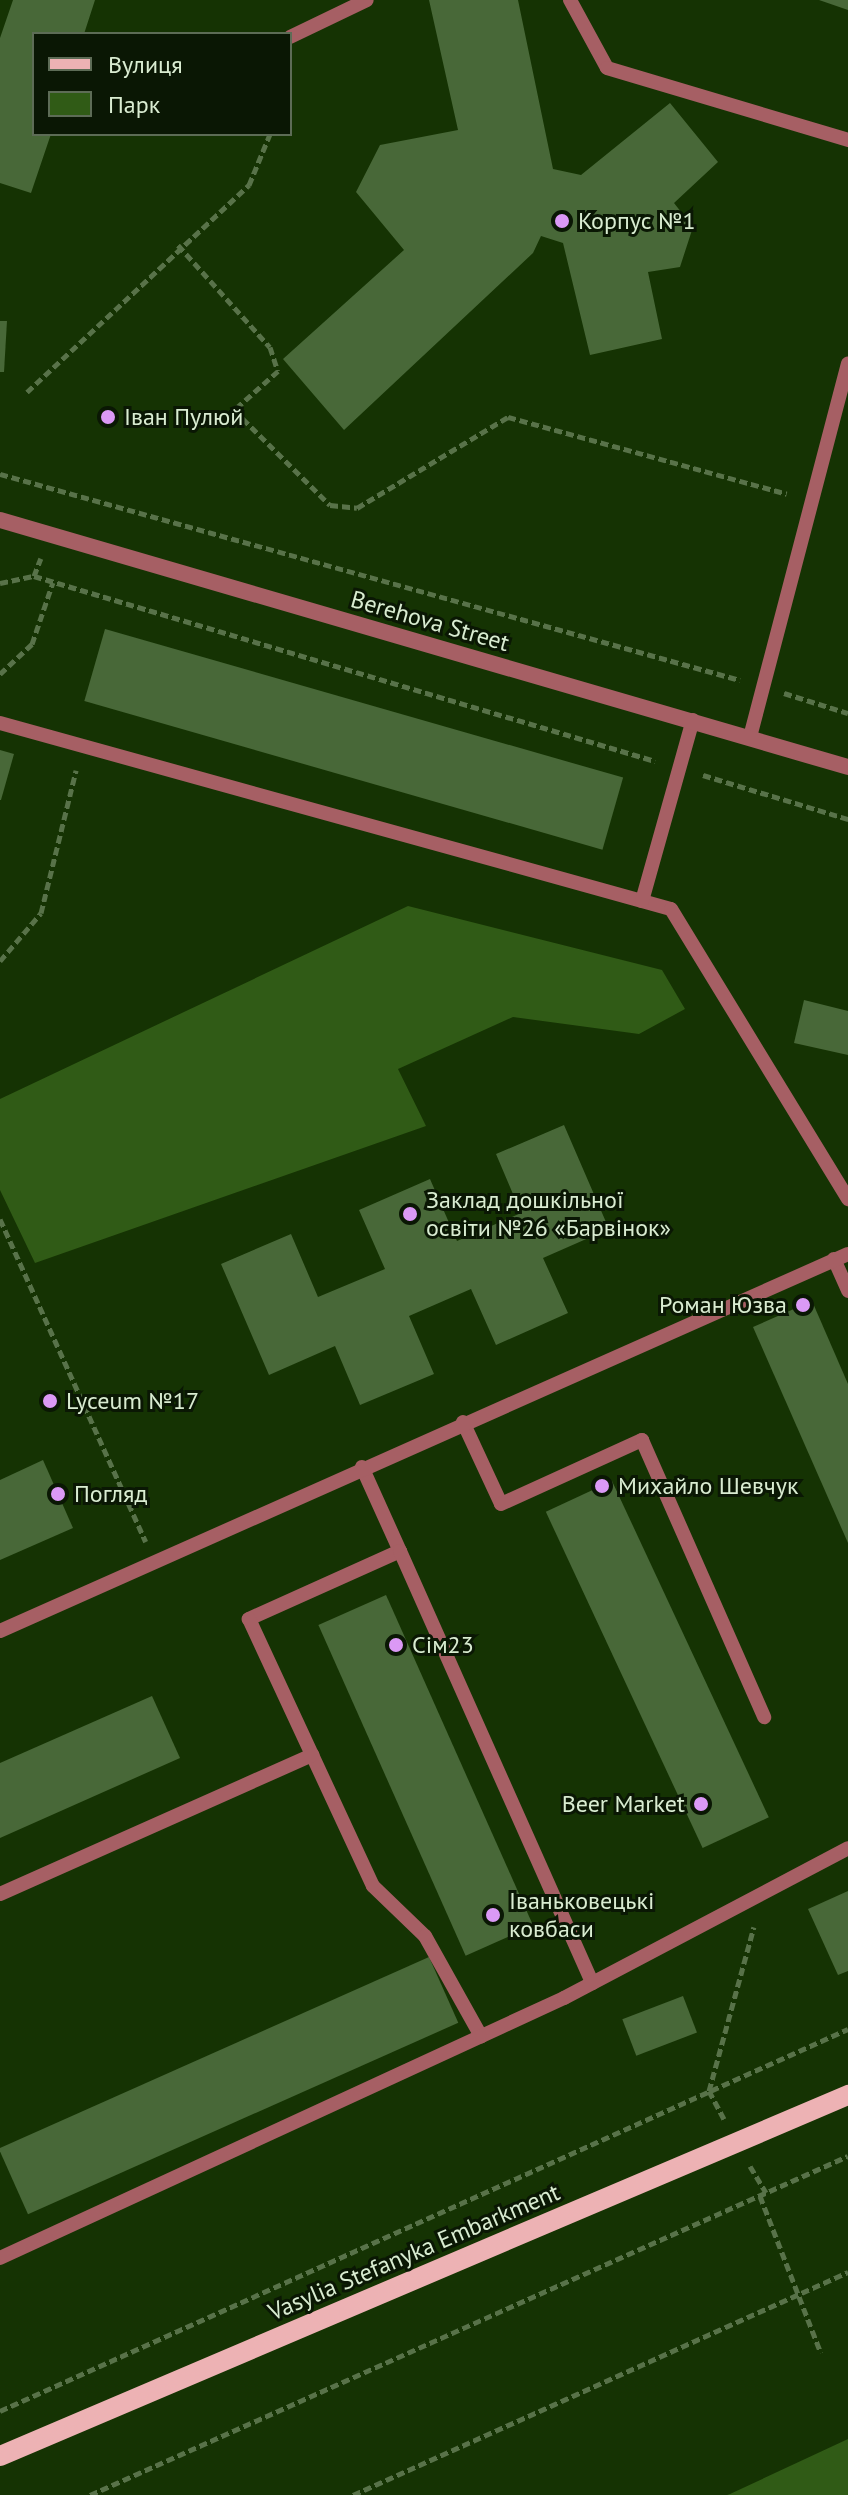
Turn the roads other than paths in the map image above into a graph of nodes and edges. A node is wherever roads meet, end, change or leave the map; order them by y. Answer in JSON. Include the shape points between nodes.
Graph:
{"nodes":[{"id":1,"x":367,"y":0,"type":"edge"},
{"id":2,"x":570,"y":0,"type":"edge"},
{"id":3,"x":292,"y":36,"type":"edge"},
{"id":4,"x":848,"y":140,"type":"edge"},
{"id":5,"x":848,"y":364,"type":"edge"},
{"id":6,"x":0,"y":520,"type":"edge"},
{"id":7,"x":693,"y":720,"type":"junction"},
{"id":8,"x":0,"y":723,"type":"edge"},
{"id":9,"x":750,"y":737,"type":"junction"},
{"id":10,"x":848,"y":767,"type":"edge"},
{"id":11,"x":642,"y":901,"type":"junction"},
{"id":12,"x":848,"y":1199,"type":"edge"},
{"id":13,"x":841,"y":1256,"type":"edge"},
{"id":14,"x":848,"y":1291,"type":"edge"},
{"id":15,"x":463,"y":1422,"type":"junction"},
{"id":16,"x":362,"y":1467,"type":"junction"},
{"id":17,"x":400,"y":1551,"type":"junction"},
{"id":18,"x":0,"y":1631,"type":"edge"},
{"id":19,"x":764,"y":1717,"type":"dead end"},
{"id":20,"x":312,"y":1755,"type":"junction"},
{"id":21,"x":848,"y":1848,"type":"edge"},
{"id":22,"x":0,"y":1894,"type":"edge"},
{"id":23,"x":592,"y":1983,"type":"junction"},
{"id":24,"x":481,"y":2036,"type":"junction"},
{"id":25,"x":848,"y":2095,"type":"edge"},
{"id":26,"x":0,"y":2258,"type":"edge"},
{"id":27,"x":0,"y":2456,"type":"edge"}],
"edges":[{"from":1,"to":3,"type":"lane"},
{"from":2,"to":4,"type":"lane","via":[[607,68]]},
{"from":5,"to":9,"type":"lane"},
{"from":6,"to":7,"type":"street","name":"Berehova Street"},
{"from":7,"to":9,"type":"street","name":"Berehova Street"},
{"from":7,"to":11,"type":"lane"},
{"from":8,"to":11,"type":"lane"},
{"from":9,"to":10,"type":"street","name":"Berehova Street"},
{"from":11,"to":12,"type":"lane","via":[[671,909]]},
{"from":13,"to":14,"type":"lane"},
{"from":13,"to":15,"type":"lane"},
{"from":15,"to":16,"type":"lane"},
{"from":15,"to":19,"type":"lane","via":[[501,1504],[642,1440]]},
{"from":16,"to":17,"type":"lane"},
{"from":16,"to":18,"type":"lane"},
{"from":17,"to":20,"type":"lane","via":[[249,1619]]},
{"from":17,"to":23,"type":"lane"},
{"from":20,"to":22,"type":"lane"},
{"from":20,"to":24,"type":"lane","via":[[373,1886],[425,1936]]},
{"from":21,"to":23,"type":"lane"},
{"from":23,"to":24,"type":"lane"},
{"from":24,"to":26,"type":"lane"},
{"from":25,"to":27,"type":"main road","name":"Vasylia Stefanyka Embarkment"}]}
